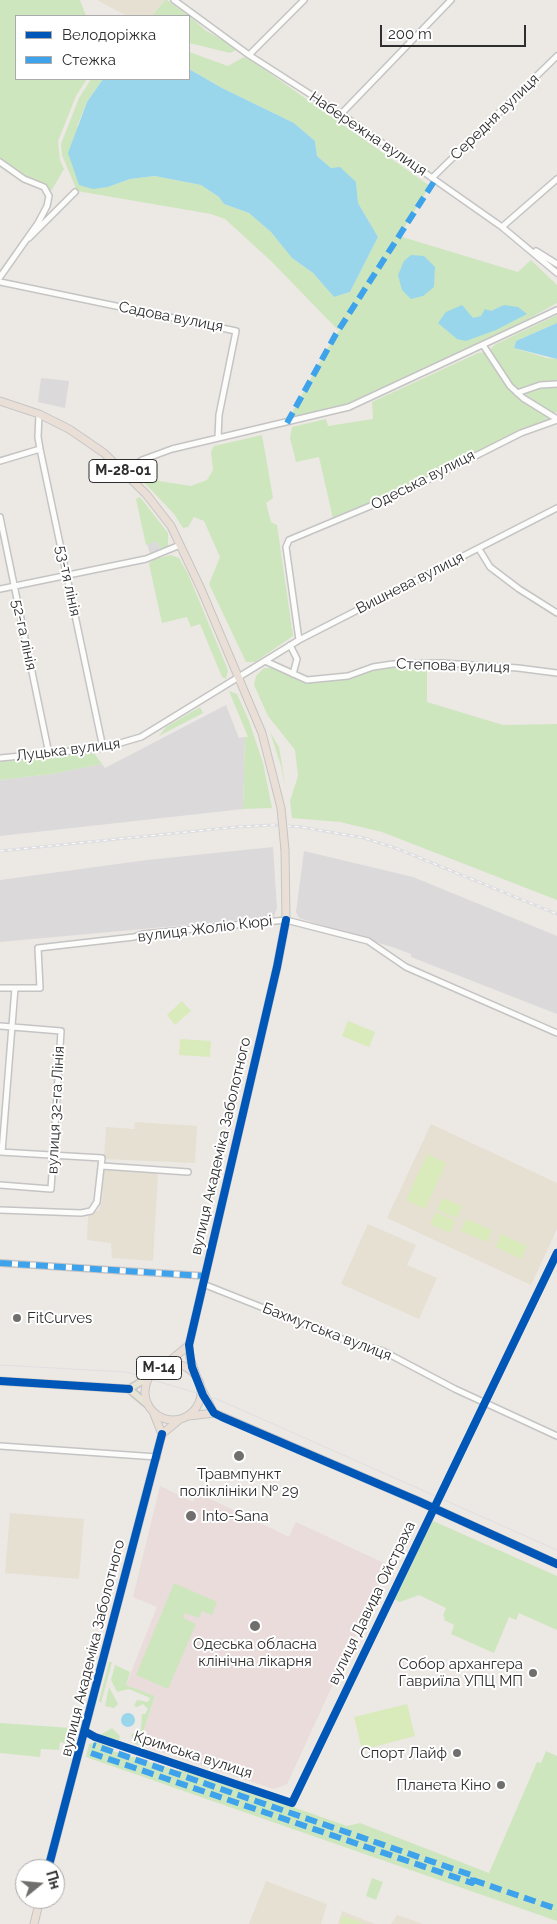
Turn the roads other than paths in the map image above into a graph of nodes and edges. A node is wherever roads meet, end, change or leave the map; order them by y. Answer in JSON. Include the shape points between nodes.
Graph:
{"nodes":[{"id":1,"x":174,"y":0,"type":"edge"},
{"id":2,"x":304,"y":0,"type":"edge"},
{"id":3,"x":451,"y":0,"type":"edge"},
{"id":4,"x":249,"y":55,"type":"junction"},
{"id":5,"x":557,"y":56,"type":"edge"},
{"id":6,"x":341,"y":114,"type":"junction"},
{"id":7,"x":0,"y":162,"type":"edge"},
{"id":8,"x":432,"y":178,"type":"junction"},
{"id":9,"x":557,"y":179,"type":"edge"},
{"id":10,"x":75,"y":192,"type":"dead end"},
{"id":11,"x":502,"y":227,"type":"junction"},
{"id":12,"x":25,"y":240,"type":"junction"},
{"id":13,"x":525,"y":244,"type":"junction"},
{"id":14,"x":557,"y":264,"type":"edge"},
{"id":15,"x":557,"y":273,"type":"edge"},
{"id":16,"x":0,"y":277,"type":"edge"},
{"id":17,"x":0,"y":282,"type":"edge"},
{"id":18,"x":557,"y":310,"type":"edge"},
{"id":19,"x":484,"y":345,"type":"junction"},
{"id":20,"x":557,"y":384,"type":"edge"},
{"id":21,"x":517,"y":393,"type":"junction"},
{"id":22,"x":0,"y":401,"type":"edge"},
{"id":23,"x":40,"y":414,"type":"junction"},
{"id":24,"x":557,"y":419,"type":"edge"},
{"id":25,"x":218,"y":438,"type":"junction"},
{"id":26,"x":40,"y":449,"type":"junction"},
{"id":27,"x":0,"y":461,"type":"edge"},
{"id":28,"x":124,"y":472,"type":"junction"},
{"id":29,"x":557,"y":508,"type":"edge"},
{"id":30,"x":0,"y":517,"type":"edge"},
{"id":31,"x":180,"y":545,"type":"junction"},
{"id":32,"x":479,"y":549,"type":"junction"},
{"id":33,"x":67,"y":575,"type":"junction"},
{"id":34,"x":14,"y":586,"type":"junction"},
{"id":35,"x":0,"y":589,"type":"edge"},
{"id":36,"x":557,"y":613,"type":"edge"},
{"id":37,"x":299,"y":640,"type":"junction"},
{"id":38,"x":290,"y":645,"type":"junction"},
{"id":39,"x":265,"y":661,"type":"junction"},
{"id":40,"x":557,"y":673,"type":"edge"},
{"id":41,"x":293,"y":674,"type":"junction"},
{"id":42,"x":239,"y":678,"type":"junction"},
{"id":43,"x":103,"y":748,"type":"junction"},
{"id":44,"x":49,"y":754,"type":"junction"},
{"id":45,"x":0,"y":758,"type":"edge"},
{"id":46,"x":286,"y":920,"type":"junction"},
{"id":47,"x":0,"y":988,"type":"edge"},
{"id":48,"x":15,"y":988,"type":"junction"},
{"id":49,"x":0,"y":1026,"type":"edge"},
{"id":50,"x":12,"y":1027,"type":"junction"},
{"id":51,"x":557,"y":1033,"type":"edge"},
{"id":52,"x":1,"y":1152,"type":"edge"},
{"id":53,"x":53,"y":1154,"type":"junction"},
{"id":54,"x":102,"y":1166,"type":"junction"},
{"id":55,"x":188,"y":1172,"type":"dead end"},
{"id":56,"x":0,"y":1185,"type":"edge"},
{"id":57,"x":0,"y":1210,"type":"edge"},
{"id":58,"x":557,"y":1253,"type":"edge"},
{"id":59,"x":0,"y":1263,"type":"edge"},
{"id":60,"x":205,"y":1276,"type":"junction"},
{"id":61,"x":203,"y":1284,"type":"junction"},
{"id":62,"x":189,"y":1345,"type":"junction"},
{"id":63,"x":165,"y":1366,"type":"junction"},
{"id":64,"x":149,"y":1377,"type":"junction"},
{"id":65,"x":197,"y":1378,"type":"junction"},
{"id":66,"x":0,"y":1381,"type":"edge"},
{"id":67,"x":200,"y":1386,"type":"junction"},
{"id":68,"x":129,"y":1389,"type":"junction"},
{"id":69,"x":484,"y":1402,"type":"junction"},
{"id":70,"x":148,"y":1405,"type":"junction"},
{"id":71,"x":153,"y":1412,"type":"junction"},
{"id":72,"x":214,"y":1413,"type":"junction"},
{"id":73,"x":187,"y":1417,"type":"junction"},
{"id":74,"x":179,"y":1420,"type":"junction"},
{"id":75,"x":162,"y":1434,"type":"junction"},
{"id":76,"x":557,"y":1436,"type":"edge"},
{"id":77,"x":0,"y":1446,"type":"edge"},
{"id":78,"x":157,"y":1457,"type":"junction"},
{"id":79,"x":433,"y":1507,"type":"junction"},
{"id":80,"x":557,"y":1564,"type":"edge"},
{"id":81,"x":86,"y":1732,"type":"junction"},
{"id":82,"x":292,"y":1804,"type":"joint"},
{"id":83,"x":51,"y":1859,"type":"edge"},
{"id":84,"x":38,"y":1909,"type":"edge"},
{"id":85,"x":34,"y":1924,"type":"edge"}],
"edges":[{"from":1,"to":4,"type":"street","name":"Набережна вулиця"},
{"from":2,"to":4,"type":"street"},
{"from":3,"to":6,"type":"street"},
{"from":4,"to":6,"type":"street","name":"Набережна вулиця"},
{"from":5,"to":8,"type":"street","name":"Середня вулиця"},
{"from":6,"to":8,"type":"street","name":"Набережна вулиця"},
{"from":7,"to":12,"type":"street","via":[[24,179],[44,187],[49,196],[38,223]]},
{"from":8,"to":11,"type":"street","name":"Набережна вулиця"},
{"from":9,"to":11,"type":"street"},
{"from":10,"to":12,"type":"street","via":[[37,232]]},
{"from":11,"to":13,"type":"street","name":"Набережна вулиця"},
{"from":12,"to":16,"type":"street"},
{"from":13,"to":14,"type":"street"},
{"from":13,"to":15,"type":"street","name":"Набережна вулиця"},
{"from":17,"to":25,"type":"street","name":"Садова вулиця","via":[[236,331],[219,415]]},
{"from":18,"to":19,"type":"street"},
{"from":19,"to":21,"type":"street","via":[[502,376]]},
{"from":19,"to":25,"type":"street","via":[[344,409]]},
{"from":20,"to":21,"type":"street"},
{"from":21,"to":24,"type":"street"},
{"from":22,"to":23,"type":"highway","number":"М-28-01"},
{"from":23,"to":26,"type":"street","name":"53-тя лінія"},
{"from":23,"to":28,"type":"highway","number":"М-28-01","via":[[104,453]]},
{"from":24,"to":37,"type":"street","name":"Одеська вулиця","via":[[496,444],[404,492],[289,540],[286,546]]},
{"from":25,"to":28,"type":"street","via":[[155,454]]},
{"from":26,"to":27,"type":"street"},
{"from":26,"to":33,"type":"street","name":"53-тя лінія"},
{"from":28,"to":31,"type":"highway","number":"М-28-01","via":[[159,510]]},
{"from":29,"to":32,"type":"street","name":"Вишнева вулиця"},
{"from":30,"to":34,"type":"street","name":"52-га лінія"},
{"from":31,"to":33,"type":"street","via":[[146,558]]},
{"from":31,"to":42,"type":"highway","number":"М-28-01"},
{"from":32,"to":36,"type":"street","via":[[490,567]]},
{"from":32,"to":37,"type":"street","name":"Вишнева вулиця"},
{"from":33,"to":34,"type":"street"},
{"from":33,"to":43,"type":"street","name":"53-тя лінія"},
{"from":34,"to":35,"type":"street"},
{"from":34,"to":44,"type":"street","name":"52-га лінія"},
{"from":37,"to":38,"type":"street","name":"Вишнева вулиця"},
{"from":38,"to":39,"type":"street","name":"Вишнева вулиця"},
{"from":38,"to":41,"type":"street","via":[[297,659]]},
{"from":39,"to":41,"type":"street","name":"Степова вулиця"},
{"from":39,"to":42,"type":"street","name":"Луцька вулиця"},
{"from":40,"to":41,"type":"street","name":"Степова вулиця","via":[[442,663],[384,664],[348,676],[307,680]]},
{"from":42,"to":43,"type":"street","name":"Луцька вулиця","via":[[141,737]]},
{"from":42,"to":46,"type":"highway","name":"вулиця Академіка Заболотного","number":"М-28-01","bridge":true,"via":[[262,733],[281,808]]},
{"from":43,"to":44,"type":"street","name":"Луцька вулиця"},
{"from":44,"to":45,"type":"street","name":"Луцька вулиця"},
{"from":46,"to":48,"type":"street","name":"вулиця Жоліо Кюрі","via":[[38,948],[40,988]]},
{"from":46,"to":51,"type":"street","name":"вулиця Жоліо Кюрі","via":[[368,941],[406,967]]},
{"from":46,"to":60,"type":"highway","name":"вулиця Академіка Заболотного","number":"М-28-01","via":[[278,967]]},
{"from":47,"to":48,"type":"street"},
{"from":48,"to":50,"type":"street"},
{"from":49,"to":50,"type":"street"},
{"from":50,"to":52,"type":"street"},
{"from":50,"to":53,"type":"street","name":"вулиця 32-га Лінія","via":[[61,1031]]},
{"from":52,"to":53,"type":"street"},
{"from":53,"to":54,"type":"street","via":[[102,1158]]},
{"from":53,"to":56,"type":"street","name":"вулиця 32-га Лінія","via":[[52,1189]]},
{"from":54,"to":55,"type":"street"},
{"from":54,"to":57,"type":"street","via":[[97,1202],[91,1211]]},
{"from":58,"to":69,"type":"street","name":"вулиця Давида Ойстраха"},
{"from":59,"to":60,"type":"street"},
{"from":60,"to":61,"type":"highway","name":"вулиця Академіка Заболотного","number":"М-28-01"},
{"from":61,"to":62,"type":"highway","name":"вулиця Академіка Заболотного","number":"М-28-01"},
{"from":61,"to":69,"type":"street","name":"Бахмутська вулиця","via":[[342,1339],[383,1351]]},
{"from":62,"to":63,"type":"highway"},
{"from":62,"to":65,"type":"highway","name":"вулиця Академіка Заболотного","number":"М-28-01"},
{"from":63,"to":64,"type":"highway","number":"М-14"},
{"from":63,"to":65,"type":"highway","number":"М-14","via":[[183,1366]]},
{"from":64,"to":68,"type":"main road","number":"М-14"},
{"from":64,"to":70,"type":"highway","number":"М-14","via":[[145,1389]]},
{"from":65,"to":67,"type":"highway","number":"М-14"},
{"from":66,"to":68,"type":"main road","number":"М-14"},
{"from":67,"to":72,"type":"highway","number":"М-14"},
{"from":67,"to":73,"type":"highway","number":"М-14","via":[[198,1405]]},
{"from":68,"to":70,"type":"main road","number":"М-14"},
{"from":69,"to":76,"type":"street","name":"Бахмутська вулиця"},
{"from":69,"to":79,"type":"street","name":"вулиця Давида Ойстраха"},
{"from":70,"to":71,"type":"highway","number":"М-14"},
{"from":71,"to":74,"type":"highway","via":[[161,1418]]},
{"from":71,"to":75,"type":"highway"},
{"from":72,"to":73,"type":"highway"},
{"from":72,"to":79,"type":"highway"},
{"from":73,"to":74,"type":"highway"},
{"from":74,"to":75,"type":"highway"},
{"from":75,"to":78,"type":"highway","name":"вулиця Академіка Заболотного"},
{"from":77,"to":78,"type":"street"},
{"from":78,"to":81,"type":"highway","name":"вулиця Академіка Заболотного"},
{"from":79,"to":80,"type":"highway"},
{"from":79,"to":82,"type":"street","name":"вулиця Давида Ойстраха"},
{"from":81,"to":82,"type":"street","name":"Кримська вулиця"},
{"from":81,"to":83,"type":"highway","name":"вулиця Академіка Заболотного"},
{"from":84,"to":85,"type":"highway"}]}
